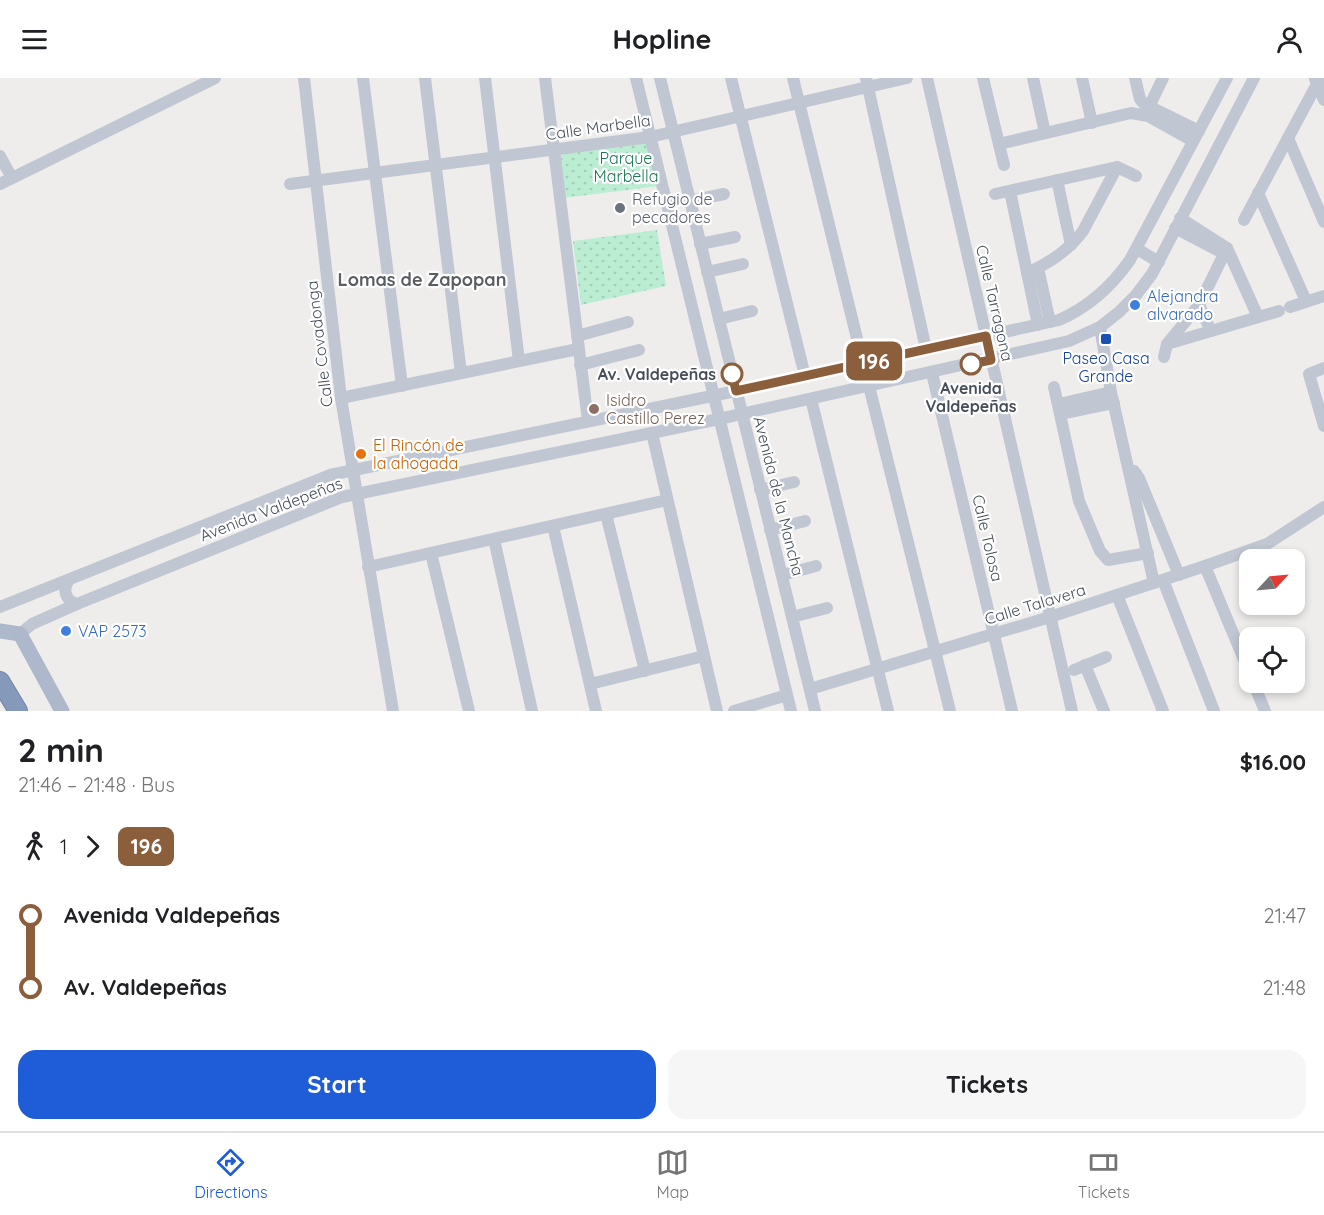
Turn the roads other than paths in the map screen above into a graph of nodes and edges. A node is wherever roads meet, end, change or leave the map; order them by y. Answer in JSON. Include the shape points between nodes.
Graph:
{"nodes":[{"id":1,"x":215,"y":78,"type":"edge"},
{"id":2,"x":304,"y":78,"type":"edge"},
{"id":3,"x":363,"y":78,"type":"edge"},
{"id":4,"x":425,"y":78,"type":"edge"},
{"id":5,"x":485,"y":78,"type":"edge"},
{"id":6,"x":545,"y":78,"type":"edge"},
{"id":7,"x":636,"y":78,"type":"edge"},
{"id":8,"x":660,"y":78,"type":"edge"},
{"id":9,"x":730,"y":78,"type":"edge"},
{"id":10,"x":793,"y":78,"type":"edge"},
{"id":11,"x":907,"y":78,"type":"edge"},
{"id":12,"x":927,"y":78,"type":"edge"},
{"id":13,"x":983,"y":78,"type":"edge"},
{"id":14,"x":1033,"y":78,"type":"edge"},
{"id":15,"x":1082,"y":78,"type":"edge"},
{"id":16,"x":1135,"y":78,"type":"edge"},
{"id":17,"x":1163,"y":78,"type":"edge"},
{"id":18,"x":1227,"y":78,"type":"edge"},
{"id":19,"x":1254,"y":78,"type":"edge"},
{"id":20,"x":1318,"y":81,"type":"edge"},
{"id":21,"x":867,"y":82,"type":"edge"},
{"id":22,"x":1323,"y":97,"type":"edge"},
{"id":23,"x":799,"y":103,"type":"junction"},
{"id":24,"x":1145,"y":107,"type":"junction"},
{"id":25,"x":740,"y":117,"type":"junction"},
{"id":26,"x":1092,"y":123,"type":"junction"},
{"id":27,"x":673,"y":133,"type":"junction"},
{"id":28,"x":1045,"y":133,"type":"junction"},
{"id":29,"x":1196,"y":136,"type":"junction"},
{"id":30,"x":650,"y":137,"type":"junction"},
{"id":31,"x":1288,"y":138,"type":"junction"},
{"id":32,"x":999,"y":144,"type":"junction"},
{"id":33,"x":554,"y":151,"type":"junction"},
{"id":34,"x":0,"y":156,"type":"edge"},
{"id":35,"x":494,"y":158,"type":"junction"},
{"id":36,"x":1004,"y":165,"type":"dead end"},
{"id":37,"x":436,"y":166,"type":"junction"},
{"id":38,"x":1117,"y":167,"type":"junction"},
{"id":39,"x":374,"y":174,"type":"junction"},
{"id":40,"x":1136,"y":176,"type":"dead end"},
{"id":41,"x":1057,"y":180,"type":"junction"},
{"id":42,"x":6,"y":181,"type":"edge"},
{"id":43,"x":316,"y":181,"type":"junction"},
{"id":44,"x":290,"y":184,"type":"dead end"},
{"id":45,"x":1010,"y":190,"type":"junction"},
{"id":46,"x":1258,"y":193,"type":"junction"},
{"id":47,"x":724,"y":194,"type":"dead end"},
{"id":48,"x":995,"y":194,"type":"dead end"},
{"id":49,"x":690,"y":201,"type":"junction"},
{"id":50,"x":1244,"y":220,"type":"dead end"},
{"id":51,"x":1324,"y":222,"type":"edge"},
{"id":52,"x":1178,"y":223,"type":"junction"},
{"id":53,"x":735,"y":237,"type":"dead end"},
{"id":54,"x":700,"y":244,"type":"junction"},
{"id":55,"x":1071,"y":245,"type":"junction"},
{"id":56,"x":1137,"y":249,"type":"junction"},
{"id":57,"x":1227,"y":252,"type":"junction"},
{"id":58,"x":1159,"y":262,"type":"junction"},
{"id":59,"x":743,"y":264,"type":"dead end"},
{"id":60,"x":1033,"y":271,"type":"junction"},
{"id":61,"x":707,"y":272,"type":"junction"},
{"id":62,"x":1324,"y":296,"type":"edge"},
{"id":63,"x":1306,"y":301,"type":"junction"},
{"id":64,"x":1199,"y":305,"type":"junction"},
{"id":65,"x":752,"y":311,"type":"dead end"},
{"id":66,"x":1258,"y":317,"type":"junction"},
{"id":67,"x":718,"y":319,"type":"junction"},
{"id":68,"x":628,"y":322,"type":"dead end"},
{"id":69,"x":1044,"y":323,"type":"junction"},
{"id":70,"x":1100,"y":327,"type":"junction"},
{"id":71,"x":1211,"y":331,"type":"junction"},
{"id":72,"x":577,"y":336,"type":"junction"},
{"id":73,"x":986,"y":336,"type":"junction"},
{"id":74,"x":1167,"y":344,"type":"junction"},
{"id":75,"x":578,"y":349,"type":"junction"},
{"id":76,"x":926,"y":349,"type":"junction"},
{"id":77,"x":639,"y":350,"type":"dead end"},
{"id":78,"x":1164,"y":357,"type":"dead end"},
{"id":79,"x":991,"y":360,"type":"junction"},
{"id":80,"x":519,"y":362,"type":"junction"},
{"id":81,"x":863,"y":363,"type":"junction"},
{"id":82,"x":580,"y":365,"type":"junction"},
{"id":83,"x":1324,"y":368,"type":"edge"},
{"id":84,"x":461,"y":373,"type":"junction"},
{"id":85,"x":932,"y":373,"type":"junction"},
{"id":86,"x":805,"y":376,"type":"junction"},
{"id":87,"x":402,"y":386,"type":"junction"},
{"id":88,"x":869,"y":386,"type":"junction"},
{"id":89,"x":1054,"y":387,"type":"dead end"},
{"id":90,"x":736,"y":391,"type":"junction"},
{"id":91,"x":713,"y":395,"type":"junction"},
{"id":92,"x":1113,"y":397,"type":"junction"},
{"id":93,"x":341,"y":399,"type":"junction"},
{"id":94,"x":811,"y":399,"type":"junction"},
{"id":95,"x":1321,"y":405,"type":"edge"},
{"id":96,"x":1060,"y":409,"type":"junction"},
{"id":97,"x":742,"y":414,"type":"junction"},
{"id":98,"x":719,"y":419,"type":"junction"},
{"id":99,"x":588,"y":421,"type":"junction"},
{"id":100,"x":1324,"y":426,"type":"edge"},
{"id":101,"x":652,"y":433,"type":"junction"},
{"id":102,"x":1129,"y":466,"type":"junction"},
{"id":103,"x":352,"y":469,"type":"junction"},
{"id":104,"x":794,"y":482,"type":"dead end"},
{"id":105,"x":760,"y":490,"type":"junction"},
{"id":106,"x":357,"y":494,"type":"junction"},
{"id":107,"x":667,"y":500,"type":"junction"},
{"id":108,"x":1324,"y":507,"type":"edge"},
{"id":109,"x":606,"y":514,"type":"junction"},
{"id":110,"x":805,"y":521,"type":"dead end"},
{"id":111,"x":552,"y":526,"type":"junction"},
{"id":112,"x":770,"y":530,"type":"junction"},
{"id":113,"x":494,"y":539,"type":"junction"},
{"id":114,"x":431,"y":553,"type":"junction"},
{"id":115,"x":1148,"y":553,"type":"junction"},
{"id":116,"x":816,"y":566,"type":"dead end"},
{"id":117,"x":1205,"y":566,"type":"junction"},
{"id":118,"x":368,"y":567,"type":"junction"},
{"id":119,"x":782,"y":575,"type":"junction"},
{"id":120,"x":1179,"y":575,"type":"junction"},
{"id":121,"x":69,"y":580,"type":"junction"},
{"id":122,"x":1159,"y":581,"type":"junction"},
{"id":123,"x":1118,"y":595,"type":"junction"},
{"id":124,"x":77,"y":604,"type":"junction"},
{"id":125,"x":0,"y":607,"type":"edge"},
{"id":126,"x":827,"y":608,"type":"dead end"},
{"id":127,"x":792,"y":617,"type":"junction"},
{"id":128,"x":1050,"y":617,"type":"junction"},
{"id":129,"x":0,"y":631,"type":"edge"},
{"id":130,"x":20,"y":634,"type":"junction"},
{"id":131,"x":994,"y":634,"type":"junction"},
{"id":132,"x":1239,"y":648,"type":"edge"},
{"id":133,"x":935,"y":651,"type":"junction"},
{"id":134,"x":704,"y":656,"type":"junction"},
{"id":135,"x":1107,"y":657,"type":"dead end"},
{"id":136,"x":877,"y":669,"type":"junction"},
{"id":137,"x":645,"y":670,"type":"junction"},
{"id":138,"x":0,"y":681,"type":"edge"},
{"id":139,"x":590,"y":684,"type":"junction"},
{"id":140,"x":810,"y":688,"type":"junction"},
{"id":141,"x":1258,"y":693,"type":"edge"},
{"id":142,"x":787,"y":695,"type":"junction"},
{"id":143,"x":0,"y":698,"type":"edge"},
{"id":144,"x":7,"y":711,"type":"edge"},
{"id":145,"x":18,"y":711,"type":"edge"},
{"id":146,"x":62,"y":711,"type":"edge"},
{"id":147,"x":393,"y":711,"type":"edge"},
{"id":148,"x":469,"y":711,"type":"edge"},
{"id":149,"x":532,"y":711,"type":"edge"},
{"id":150,"x":596,"y":711,"type":"edge"},
{"id":151,"x":717,"y":711,"type":"edge"},
{"id":152,"x":734,"y":711,"type":"edge"},
{"id":153,"x":791,"y":711,"type":"edge"},
{"id":154,"x":815,"y":711,"type":"edge"},
{"id":155,"x":888,"y":711,"type":"edge"},
{"id":156,"x":950,"y":711,"type":"edge"},
{"id":157,"x":1012,"y":711,"type":"edge"},
{"id":158,"x":1071,"y":711,"type":"edge"},
{"id":159,"x":1104,"y":711,"type":"edge"},
{"id":160,"x":1163,"y":711,"type":"edge"},
{"id":161,"x":1214,"y":711,"type":"edge"},
{"id":162,"x":1265,"y":711,"type":"edge"}],
"edges":[{"from":1,"to":42,"type":"street"},
{"from":2,"to":43,"type":"street","name":"Calle Covadonga"},
{"from":3,"to":39,"type":"street"},
{"from":4,"to":37,"type":"street"},
{"from":5,"to":35,"type":"street"},
{"from":6,"to":33,"type":"street"},
{"from":7,"to":30,"type":"street"},
{"from":8,"to":27,"type":"street","name":"Avenida de la Mancha"},
{"from":9,"to":25,"type":"street"},
{"from":10,"to":23,"type":"street"},
{"from":11,"to":21,"type":"street","name":"Calle Marbella"},
{"from":12,"to":73,"type":"street","name":"Calle Tarragona"},
{"from":13,"to":32,"type":"street"},
{"from":14,"to":28,"type":"street"},
{"from":15,"to":26,"type":"street"},
{"from":16,"to":24,"type":"street"},
{"from":17,"to":24,"type":"street"},
{"from":18,"to":29,"type":"street","name":"Avenida Valdepeñas"},
{"from":19,"to":52,"type":"street","name":"Avenida Valdepeñas"},
{"from":20,"to":22,"type":"street"},
{"from":20,"to":31,"type":"street"},
{"from":21,"to":23,"type":"street","name":"Calle Marbella"},
{"from":21,"to":76,"type":"street"},
{"from":23,"to":25,"type":"street","name":"Calle Marbella"},
{"from":23,"to":81,"type":"street"},
{"from":24,"to":26,"type":"street"},
{"from":24,"to":29,"type":"street"},
{"from":25,"to":27,"type":"street","name":"Calle Marbella"},
{"from":25,"to":86,"type":"street"},
{"from":26,"to":28,"type":"street"},
{"from":27,"to":30,"type":"street","name":"Calle Marbella"},
{"from":27,"to":49,"type":"street","name":"Avenida de la Mancha"},
{"from":28,"to":32,"type":"street"},
{"from":29,"to":56,"type":"street","name":"Avenida Valdepeñas"},
{"from":30,"to":33,"type":"street","name":"Calle Marbella"},
{"from":30,"to":91,"type":"street"},
{"from":31,"to":46,"type":"street"},
{"from":31,"to":51,"type":"street"},
{"from":32,"to":36,"type":"street"},
{"from":33,"to":35,"type":"street","name":"Calle Marbella"},
{"from":33,"to":72,"type":"street"},
{"from":34,"to":42,"type":"street"},
{"from":35,"to":37,"type":"street","name":"Calle Marbella"},
{"from":35,"to":80,"type":"street"},
{"from":37,"to":39,"type":"street","name":"Calle Marbella"},
{"from":37,"to":84,"type":"street"},
{"from":38,"to":40,"type":"street"},
{"from":38,"to":41,"type":"street"},
{"from":38,"to":55,"type":"street","via":[[1083,231]]},
{"from":39,"to":43,"type":"street","name":"Calle Marbella"},
{"from":39,"to":87,"type":"street"},
{"from":41,"to":45,"type":"street"},
{"from":41,"to":55,"type":"street"},
{"from":43,"to":44,"type":"street","name":"Calle Marbella"},
{"from":43,"to":93,"type":"street","name":"Calle Covadonga"},
{"from":45,"to":48,"type":"street"},
{"from":45,"to":60,"type":"street"},
{"from":46,"to":50,"type":"street"},
{"from":46,"to":63,"type":"street"},
{"from":47,"to":49,"type":"street"},
{"from":49,"to":54,"type":"street","name":"Avenida de la Mancha"},
{"from":52,"to":57,"type":"street"},
{"from":52,"to":58,"type":"street","name":"Avenida Valdepeñas"},
{"from":53,"to":54,"type":"street"},
{"from":54,"to":61,"type":"street","name":"Avenida de la Mancha"},
{"from":55,"to":60,"type":"street"},
{"from":56,"to":58,"type":"street"},
{"from":56,"to":69,"type":"street","name":"Avenida Valdepeñas","via":[[1100,295],[1072,314]]},
{"from":57,"to":64,"type":"street"},
{"from":57,"to":66,"type":"street"},
{"from":58,"to":70,"type":"street","name":"Avenida Valdepeñas","via":[[1136,295]]},
{"from":59,"to":61,"type":"street"},
{"from":60,"to":69,"type":"street"},
{"from":61,"to":67,"type":"street","name":"Avenida de la Mancha"},
{"from":62,"to":63,"type":"street"},
{"from":63,"to":66,"type":"street"},
{"from":64,"to":71,"type":"street"},
{"from":64,"to":74,"type":"street"},
{"from":65,"to":67,"type":"street"},
{"from":66,"to":71,"type":"street"},
{"from":67,"to":90,"type":"street","name":"Avenida de la Mancha"},
{"from":68,"to":72,"type":"street"},
{"from":69,"to":73,"type":"street","name":"Avenida Valdepeñas"},
{"from":70,"to":79,"type":"street","name":"Avenida Valdepeñas","via":[[1054,346]]},
{"from":70,"to":92,"type":"street"},
{"from":71,"to":74,"type":"street"},
{"from":72,"to":75,"type":"street"},
{"from":73,"to":76,"type":"street","name":"Avenida Valdepeñas"},
{"from":73,"to":79,"type":"street","name":"Calle Tarragona"},
{"from":74,"to":78,"type":"street"},
{"from":75,"to":80,"type":"street"},
{"from":75,"to":82,"type":"street"},
{"from":76,"to":81,"type":"street","name":"Avenida Valdepeñas"},
{"from":77,"to":82,"type":"street"},
{"from":79,"to":85,"type":"street","name":"Avenida Valdepeñas"},
{"from":79,"to":128,"type":"street","name":"Calle Tarragona"},
{"from":80,"to":84,"type":"street"},
{"from":81,"to":86,"type":"street","name":"Avenida Valdepeñas"},
{"from":82,"to":99,"type":"street"},
{"from":83,"to":95,"type":"street","via":[[1309,374]]},
{"from":84,"to":87,"type":"street"},
{"from":85,"to":88,"type":"street","name":"Avenida Valdepeñas"},
{"from":85,"to":131,"type":"street","name":"Calle Tolosa"},
{"from":86,"to":90,"type":"street","name":"Avenida Valdepeñas"},
{"from":87,"to":93,"type":"street"},
{"from":88,"to":94,"type":"street","name":"Avenida Valdepeñas"},
{"from":88,"to":133,"type":"street"},
{"from":89,"to":96,"type":"street"},
{"from":90,"to":91,"type":"street","name":"Avenida Valdepeñas"},
{"from":90,"to":97,"type":"street","name":"Avenida de la Mancha"},
{"from":91,"to":98,"type":"street"},
{"from":91,"to":99,"type":"street","name":"Avenida Valdepeñas"},
{"from":92,"to":96,"type":"street"},
{"from":92,"to":102,"type":"street"},
{"from":93,"to":103,"type":"street","name":"Calle Covadonga"},
{"from":94,"to":97,"type":"street","name":"Avenida Valdepeñas"},
{"from":94,"to":136,"type":"street"},
{"from":95,"to":100,"type":"street"},
{"from":96,"to":115,"type":"street","via":[[1079,501],[1103,556],[1108,560]]},
{"from":97,"to":98,"type":"street","name":"Avenida Valdepeñas"},
{"from":97,"to":105,"type":"street","name":"Avenida de la Mancha"},
{"from":98,"to":101,"type":"street","name":"Avenida Valdepeñas"},
{"from":98,"to":142,"type":"street"},
{"from":99,"to":103,"type":"street","name":"Avenida Valdepeñas"},
{"from":101,"to":106,"type":"street","name":"Avenida Valdepeñas"},
{"from":101,"to":107,"type":"street"},
{"from":102,"to":115,"type":"street"},
{"from":102,"to":120,"type":"street","via":[[1139,478]]},
{"from":103,"to":106,"type":"street","name":"Calle Covadonga"},
{"from":103,"to":121,"type":"street","name":"Avenida Valdepeñas"},
{"from":104,"to":105,"type":"street"},
{"from":105,"to":112,"type":"street","name":"Avenida de la Mancha"},
{"from":106,"to":118,"type":"street","name":"Calle Covadonga"},
{"from":106,"to":124,"type":"street","name":"Avenida Valdepeñas","via":[[326,502]]},
{"from":107,"to":109,"type":"street"},
{"from":107,"to":134,"type":"street"},
{"from":108,"to":117,"type":"street","name":"Calle Talavera","via":[[1267,544]]},
{"from":109,"to":111,"type":"street"},
{"from":109,"to":137,"type":"street"},
{"from":110,"to":112,"type":"street"},
{"from":111,"to":113,"type":"street"},
{"from":111,"to":139,"type":"street"},
{"from":112,"to":119,"type":"street","name":"Avenida de la Mancha"},
{"from":113,"to":114,"type":"street"},
{"from":113,"to":149,"type":"street"},
{"from":114,"to":118,"type":"street"},
{"from":114,"to":148,"type":"street"},
{"from":115,"to":122,"type":"street"},
{"from":116,"to":119,"type":"street"},
{"from":117,"to":120,"type":"street","name":"Calle Talavera"},
{"from":117,"to":132,"type":"street"},
{"from":118,"to":147,"type":"street","name":"Calle Covadonga"},
{"from":119,"to":127,"type":"street","name":"Avenida de la Mancha"},
{"from":120,"to":122,"type":"street","name":"Calle Talavera"},
{"from":121,"to":124,"type":"street","via":[[66,595]]},
{"from":121,"to":125,"type":"street","name":"Avenida Valdepeñas"},
{"from":122,"to":123,"type":"street","name":"Calle Talavera"},
{"from":122,"to":161,"type":"street"},
{"from":123,"to":128,"type":"street","name":"Calle Talavera"},
{"from":123,"to":160,"type":"street"},
{"from":124,"to":130,"type":"street","name":"Avenida Valdepeñas","via":[[36,622]]},
{"from":126,"to":127,"type":"street"},
{"from":127,"to":140,"type":"street","name":"Avenida de la Mancha"},
{"from":128,"to":131,"type":"street","name":"Calle Talavera"},
{"from":128,"to":158,"type":"street","name":"Calle Tarragona"},
{"from":129,"to":130,"type":"main road"},
{"from":130,"to":146,"type":"main road"},
{"from":131,"to":133,"type":"street","name":"Calle Talavera"},
{"from":131,"to":157,"type":"street","name":"Calle Tolosa"},
{"from":133,"to":136,"type":"street","name":"Calle Talavera"},
{"from":133,"to":156,"type":"street"},
{"from":134,"to":137,"type":"street"},
{"from":134,"to":151,"type":"street"},
{"from":135,"to":159,"type":"street","via":[[1080,668]]},
{"from":136,"to":140,"type":"street","name":"Calle Talavera"},
{"from":136,"to":155,"type":"street"},
{"from":137,"to":139,"type":"street"},
{"from":138,"to":145,"type":"highway"},
{"from":139,"to":150,"type":"street"},
{"from":140,"to":154,"type":"street","name":"Avenida de la Mancha"},
{"from":141,"to":162,"type":"street"},
{"from":142,"to":152,"type":"street"},
{"from":142,"to":153,"type":"street"},
{"from":143,"to":144,"type":"highway"}]}
